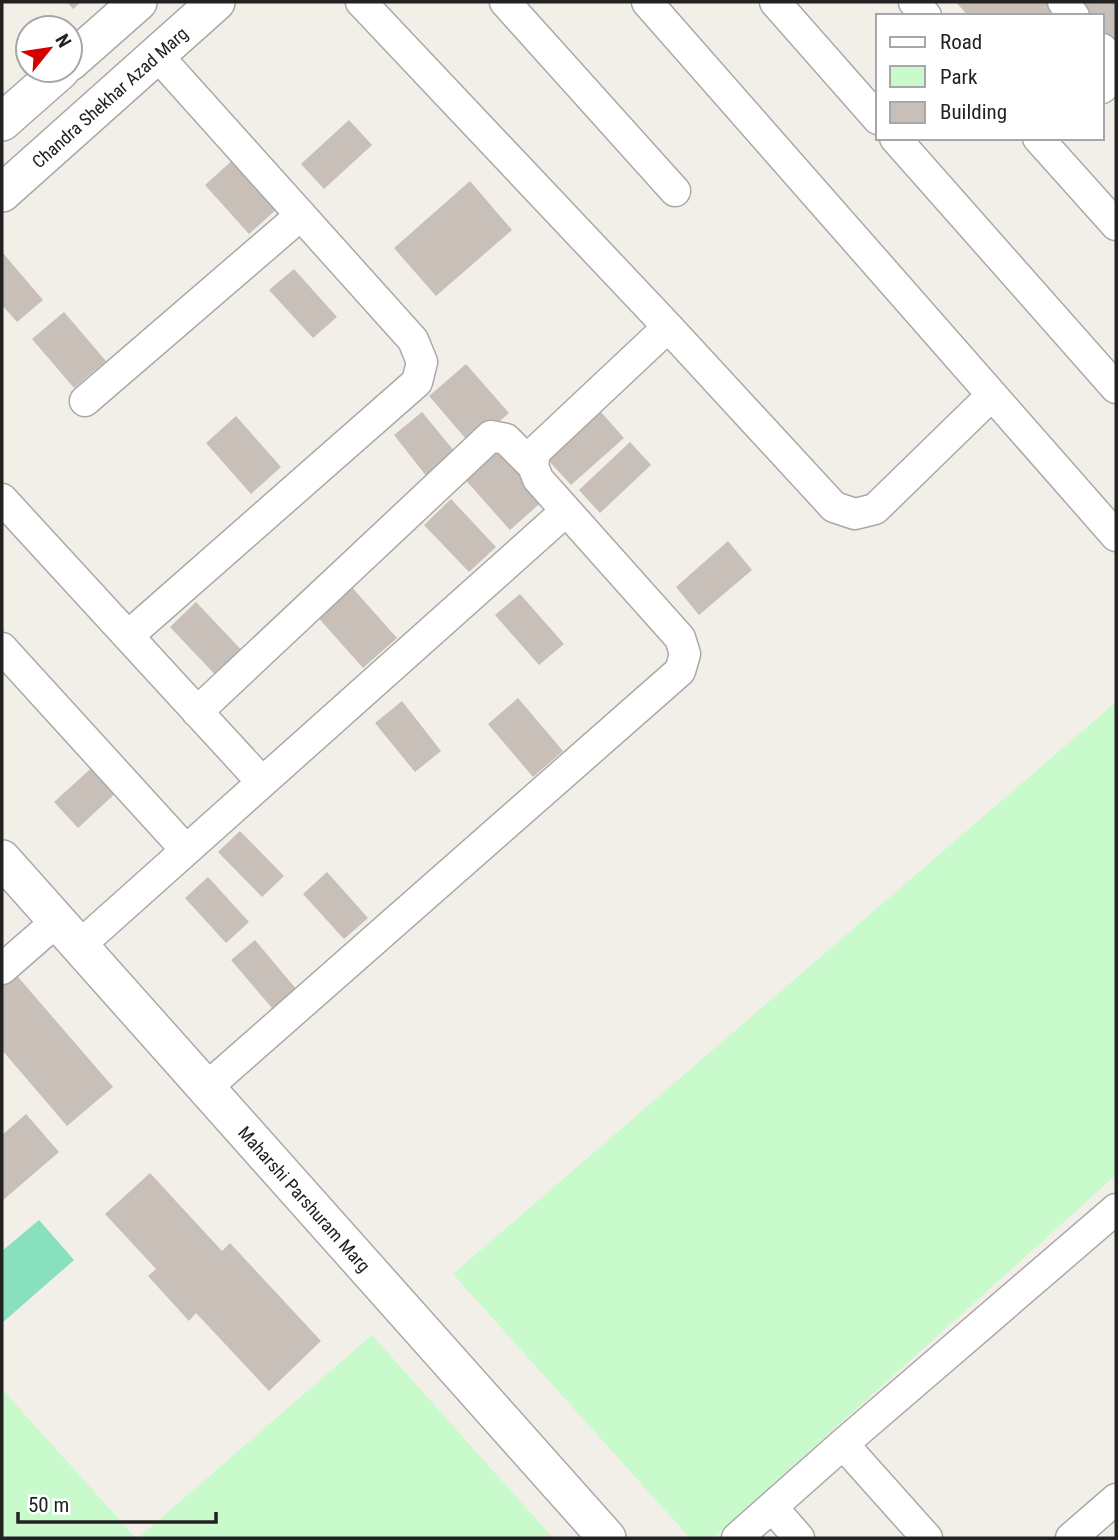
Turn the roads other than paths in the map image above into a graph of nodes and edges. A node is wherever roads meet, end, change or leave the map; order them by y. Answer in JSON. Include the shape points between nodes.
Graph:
{"nodes":[{"id":1,"x":158,"y":2,"type":"edge"},
{"id":2,"x":216,"y":2,"type":"edge"},
{"id":3,"x":360,"y":2,"type":"edge"},
{"id":4,"x":505,"y":2,"type":"edge"},
{"id":5,"x":647,"y":2,"type":"edge"},
{"id":6,"x":775,"y":2,"type":"edge"},
{"id":7,"x":130,"y":8,"type":"edge"},
{"id":8,"x":170,"y":43,"type":"junction"},
{"id":9,"x":84,"y":49,"type":"edge"},
{"id":10,"x":1104,"y":51,"type":"edge"},
{"id":11,"x":1116,"y":66,"type":"edge"},
{"id":12,"x":45,"y":84,"type":"edge"},
{"id":13,"x":876,"y":117,"type":"edge"},
{"id":14,"x":2,"y":122,"type":"edge"},
{"id":15,"x":897,"y":140,"type":"edge"},
{"id":16,"x":1041,"y":140,"type":"edge"},
{"id":17,"x":675,"y":191,"type":"dead end"},
{"id":18,"x":2,"y":194,"type":"edge"},
{"id":19,"x":301,"y":215,"type":"junction"},
{"id":20,"x":1116,"y":225,"type":"edge"},
{"id":21,"x":668,"y":327,"type":"junction"},
{"id":22,"x":1116,"y":388,"type":"edge"},
{"id":23,"x":992,"y":395,"type":"junction"},
{"id":24,"x":85,"y":401,"type":"dead end"},
{"id":25,"x":533,"y":466,"type":"junction"},
{"id":26,"x":2,"y":499,"type":"edge"},
{"id":27,"x":566,"y":510,"type":"junction"},
{"id":28,"x":1116,"y":536,"type":"edge"},
{"id":29,"x":128,"y":636,"type":"junction"},
{"id":30,"x":2,"y":648,"type":"edge"},
{"id":31,"x":197,"y":712,"type":"junction"},
{"id":32,"x":262,"y":782,"type":"junction"},
{"id":33,"x":186,"y":850,"type":"junction"},
{"id":34,"x":2,"y":859,"type":"edge"},
{"id":35,"x":68,"y":934,"type":"junction"},
{"id":36,"x":2,"y":969,"type":"edge"},
{"id":37,"x":206,"y":1088,"type":"junction"},
{"id":38,"x":1116,"y":1209,"type":"edge"},
{"id":39,"x":843,"y":1444,"type":"junction"},
{"id":40,"x":1116,"y":1499,"type":"edge"},
{"id":41,"x":772,"y":1507,"type":"junction"},
{"id":42,"x":607,"y":1538,"type":"edge"},
{"id":43,"x":737,"y":1538,"type":"edge"},
{"id":44,"x":799,"y":1538,"type":"edge"},
{"id":45,"x":927,"y":1538,"type":"edge"},
{"id":46,"x":1071,"y":1538,"type":"edge"}],
"edges":[{"from":1,"to":8,"type":"street"},
{"from":2,"to":8,"type":"street","name":"Chandra Shekhar Azad Marg"},
{"from":3,"to":21,"type":"street"},
{"from":4,"to":17,"type":"street"},
{"from":5,"to":23,"type":"street"},
{"from":6,"to":13,"type":"street"},
{"from":7,"to":8,"type":"street"},
{"from":7,"to":9,"type":"street"},
{"from":8,"to":18,"type":"street","name":"Chandra Shekhar Azad Marg"},
{"from":8,"to":19,"type":"street"},
{"from":10,"to":11,"type":"street"},
{"from":12,"to":14,"type":"street"},
{"from":15,"to":22,"type":"street"},
{"from":16,"to":20,"type":"street"},
{"from":19,"to":24,"type":"street"},
{"from":19,"to":29,"type":"street","via":[[413,340],[422,362],[417,382]]},
{"from":21,"to":23,"type":"street","via":[[834,507],[855,514],[875,509]]},
{"from":21,"to":25,"type":"street","via":[[536,452]]},
{"from":23,"to":28,"type":"street"},
{"from":25,"to":27,"type":"street","via":[[538,479]]},
{"from":25,"to":31,"type":"street","via":[[506,439],[491,436]]},
{"from":26,"to":29,"type":"street"},
{"from":27,"to":32,"type":"street"},
{"from":27,"to":37,"type":"street","via":[[680,638],[685,654],[680,671]]},
{"from":29,"to":31,"type":"street"},
{"from":30,"to":33,"type":"street"},
{"from":31,"to":32,"type":"street"},
{"from":32,"to":33,"type":"street"},
{"from":33,"to":35,"type":"street"},
{"from":34,"to":35,"type":"street","name":"Maharshi Parshuram Marg"},
{"from":35,"to":36,"type":"street"},
{"from":35,"to":37,"type":"street","name":"Maharshi Parshuram Marg"},
{"from":37,"to":42,"type":"street","name":"Maharshi Parshuram Marg"},
{"from":38,"to":39,"type":"street"},
{"from":39,"to":41,"type":"street"},
{"from":39,"to":45,"type":"street"},
{"from":40,"to":46,"type":"street"},
{"from":41,"to":43,"type":"street"},
{"from":41,"to":44,"type":"street"}]}
